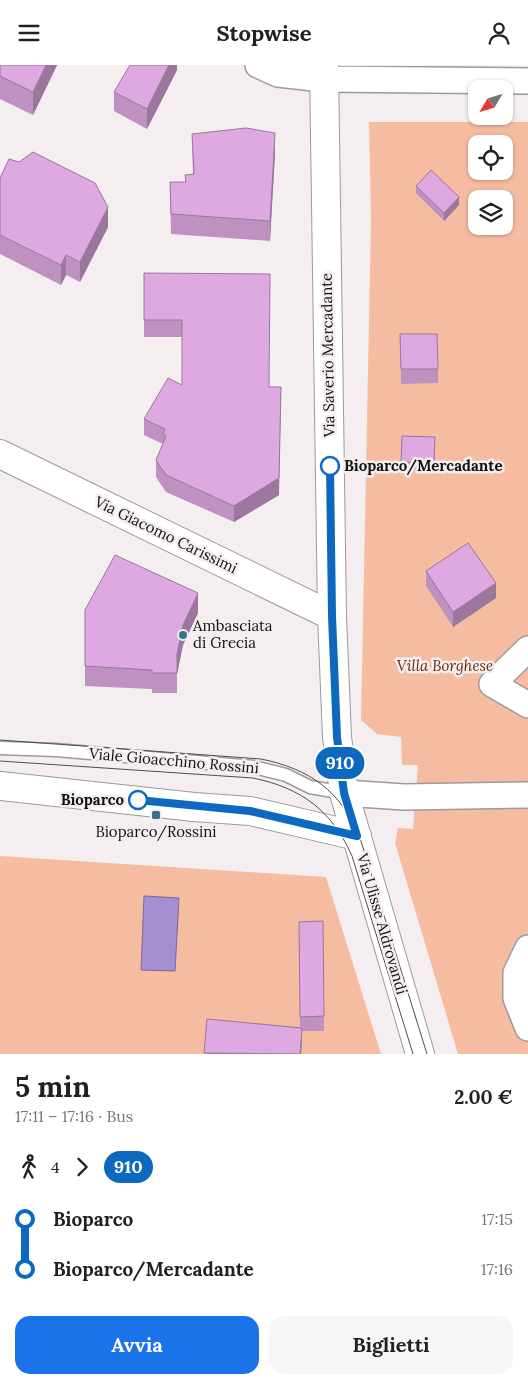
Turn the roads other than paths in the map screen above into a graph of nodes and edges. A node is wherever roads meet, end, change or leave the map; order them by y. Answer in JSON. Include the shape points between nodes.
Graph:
{"nodes":[{"id":1,"x":258,"y":65,"type":"edge"},
{"id":2,"x":323,"y":72,"type":"edge"},
{"id":3,"x":528,"y":81,"type":"edge"},
{"id":4,"x":0,"y":454,"type":"edge"},
{"id":5,"x":332,"y":616,"type":"junction"},
{"id":6,"x":528,"y":649,"type":"edge"},
{"id":7,"x":528,"y":705,"type":"edge"},
{"id":8,"x":0,"y":749,"type":"edge"},
{"id":9,"x":0,"y":786,"type":"edge"},
{"id":10,"x":344,"y":793,"type":"junction"},
{"id":11,"x":528,"y":795,"type":"edge"},
{"id":12,"x":357,"y":836,"type":"junction"},
{"id":13,"x":528,"y":948,"type":"edge"},
{"id":14,"x":528,"y":1028,"type":"edge"},
{"id":15,"x":420,"y":1054,"type":"edge"}],
"edges":[{"from":1,"to":2,"type":"street","via":[[278,74]]},
{"from":2,"to":3,"type":"street"},
{"from":2,"to":5,"type":"street","name":"Via Saverio Mercadante"},
{"from":4,"to":5,"type":"street","name":"Via Giacomo Carissimi"},
{"from":5,"to":10,"type":"street","name":"Via Saverio Mercadante","via":[[336,729]]},
{"from":6,"to":7,"type":"street","via":[[492,684]]},
{"from":8,"to":10,"type":"lane","name":"Viale Gioacchino Rossini","via":[[56,750],[254,767],[286,775],[310,787]]},
{"from":9,"to":12,"type":"street","via":[[250,811]]},
{"from":10,"to":11,"type":"street","via":[[404,797]]},
{"from":10,"to":12,"type":"street","name":"Via Ulisse Aldrovandi"},
{"from":12,"to":15,"type":"street","name":"Via Ulisse Aldrovandi"},
{"from":13,"to":14,"type":"street","via":[[516,973],[516,998]]}]}
